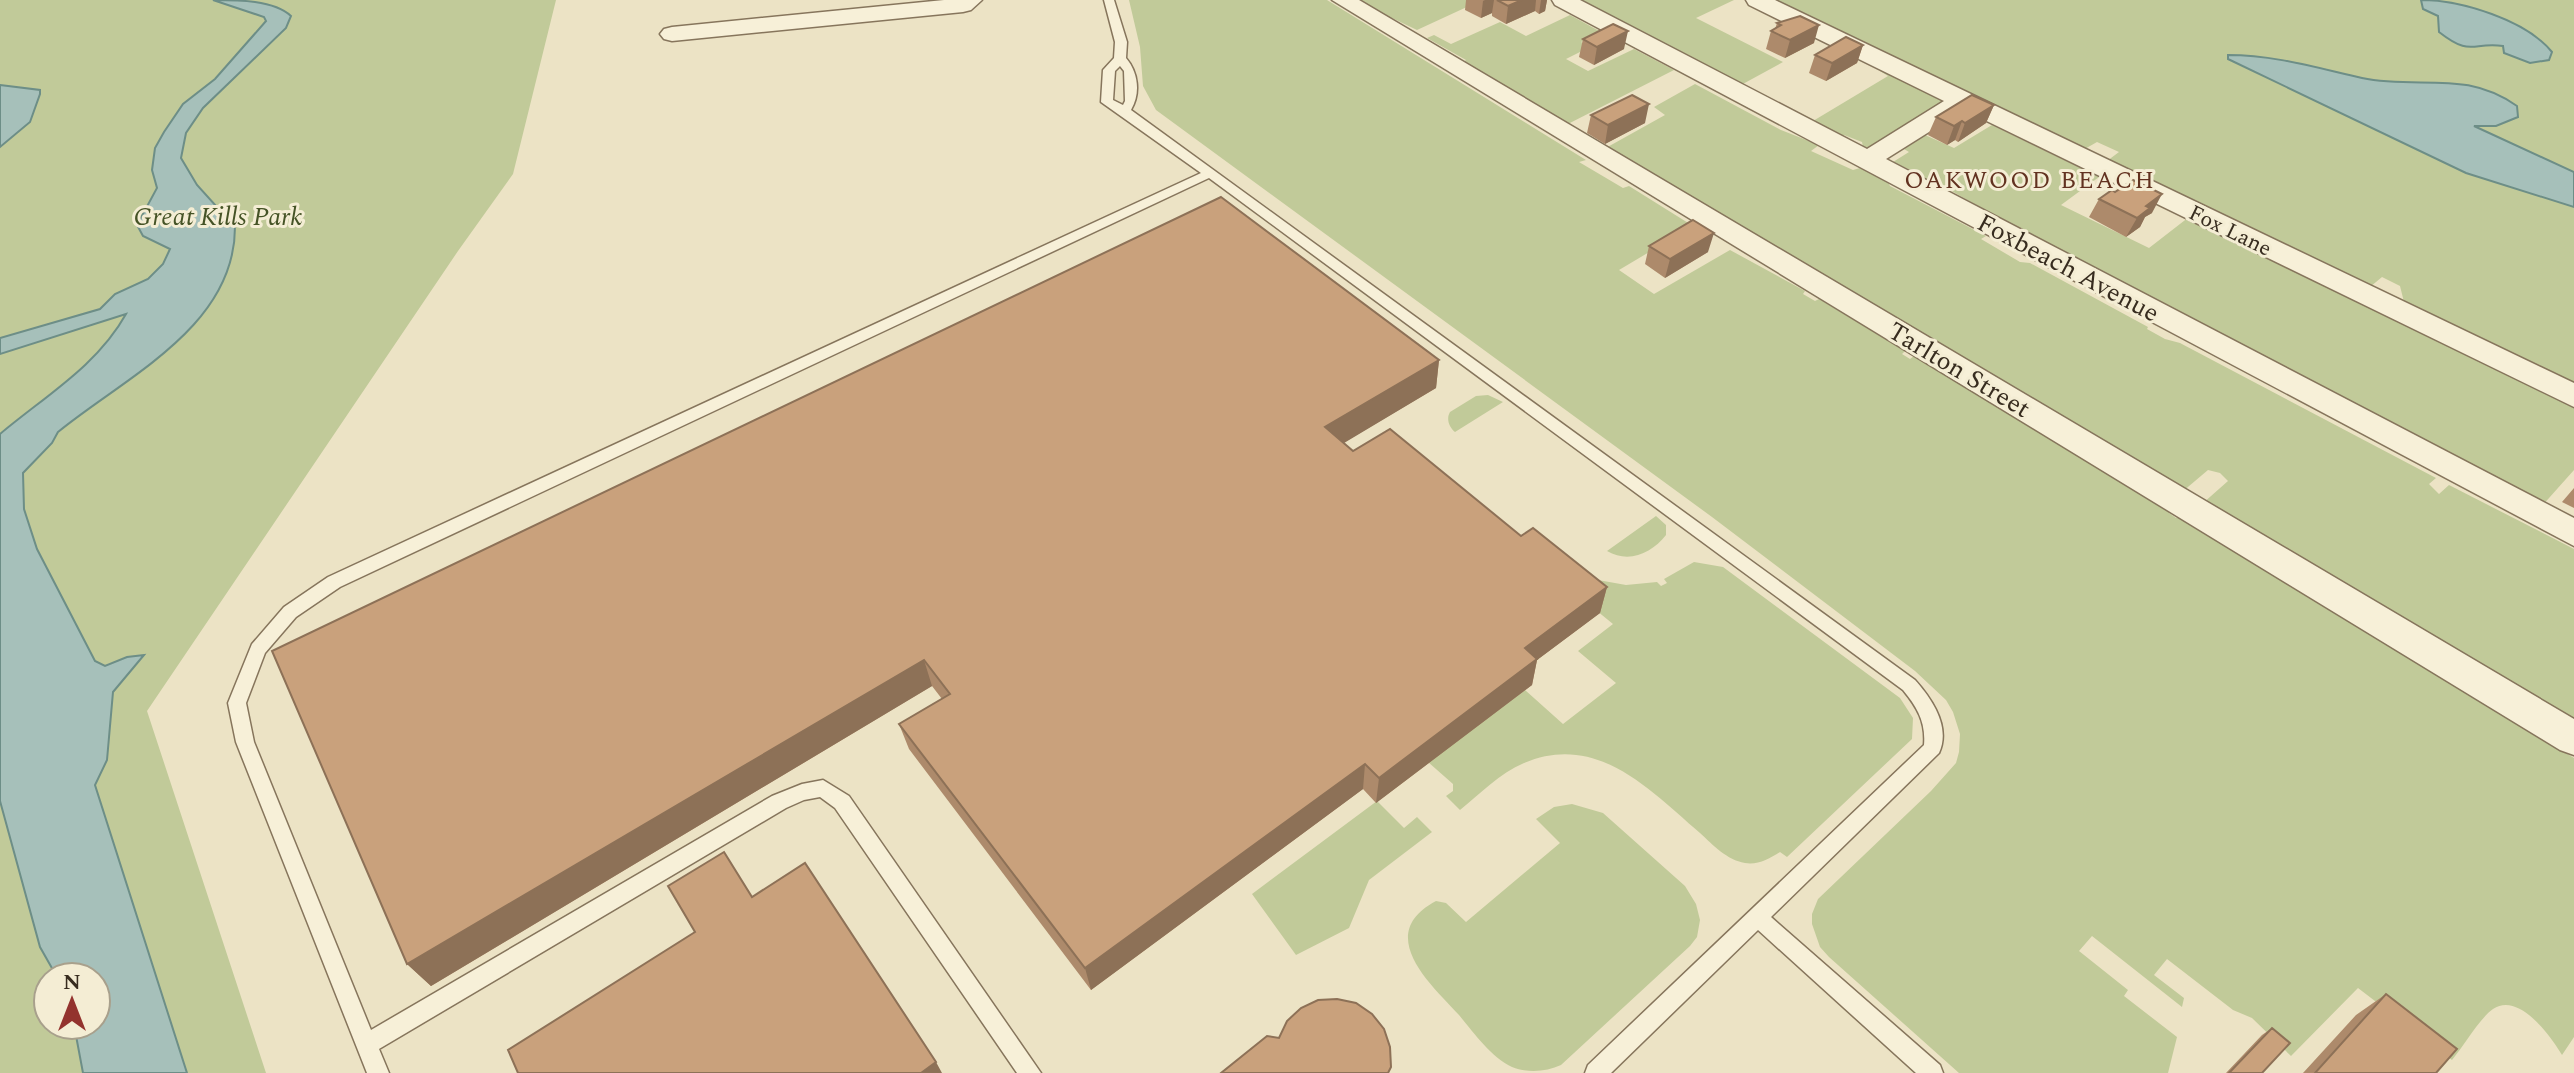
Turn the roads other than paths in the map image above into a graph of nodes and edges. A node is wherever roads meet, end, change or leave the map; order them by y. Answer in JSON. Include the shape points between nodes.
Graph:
{"nodes":[{"id":1,"x":971,"y":0,"type":"edge"},
{"id":2,"x":1109,"y":0,"type":"edge"},
{"id":3,"x":1343,"y":0,"type":"edge"},
{"id":4,"x":1563,"y":0,"type":"edge"},
{"id":5,"x":1757,"y":0,"type":"edge"},
{"id":6,"x":672,"y":34,"type":"dead end"},
{"id":7,"x":1120,"y":59,"type":"junction"},
{"id":8,"x":1964,"y":99,"type":"junction"},
{"id":9,"x":1125,"y":111,"type":"junction"},
{"id":10,"x":1866,"y":161,"type":"junction"},
{"id":11,"x":1208,"y":174,"type":"junction"},
{"id":12,"x":2574,"y":396,"type":"edge"},
{"id":13,"x":2574,"y":533,"type":"edge"},
{"id":14,"x":2574,"y":739,"type":"edge"},
{"id":15,"x":1757,"y":917,"type":"junction"},
{"id":16,"x":367,"y":1044,"type":"junction"},
{"id":17,"x":378,"y":1073,"type":"edge"},
{"id":18,"x":1030,"y":1073,"type":"edge"},
{"id":19,"x":1596,"y":1073,"type":"edge"},
{"id":20,"x":1932,"y":1073,"type":"edge"}],
"edges":[{"from":1,"to":6,"type":"street","via":[[963,5]]},
{"from":2,"to":7,"type":"lane","via":[[1121,42]]},
{"from":3,"to":14,"type":"street","name":"Tarlton Street"},
{"from":4,"to":10,"type":"street","name":"Foxbeach Avenue"},
{"from":5,"to":8,"type":"street","name":"Fox Lane"},
{"from":7,"to":9,"type":"lane","via":[[1130,70],[1131,101]]},
{"from":7,"to":9,"type":"lane","via":[[1109,70],[1107,102]]},
{"from":8,"to":10,"type":"street"},
{"from":8,"to":12,"type":"street","name":"Fox Lane"},
{"from":9,"to":11,"type":"lane"},
{"from":10,"to":13,"type":"street","name":"Foxbeach Avenue"},
{"from":11,"to":15,"type":"lane","via":[[1909,685],[1923,701],[1933,724],[1933,748]]},
{"from":11,"to":16,"type":"lane","via":[[334,582],[290,612],[258,649],[237,703],[245,742]]},
{"from":15,"to":19,"type":"lane"},
{"from":15,"to":20,"type":"lane"},
{"from":16,"to":17,"type":"lane"},
{"from":16,"to":18,"type":"lane","via":[[779,802],[823,788],[842,802]]}]}
